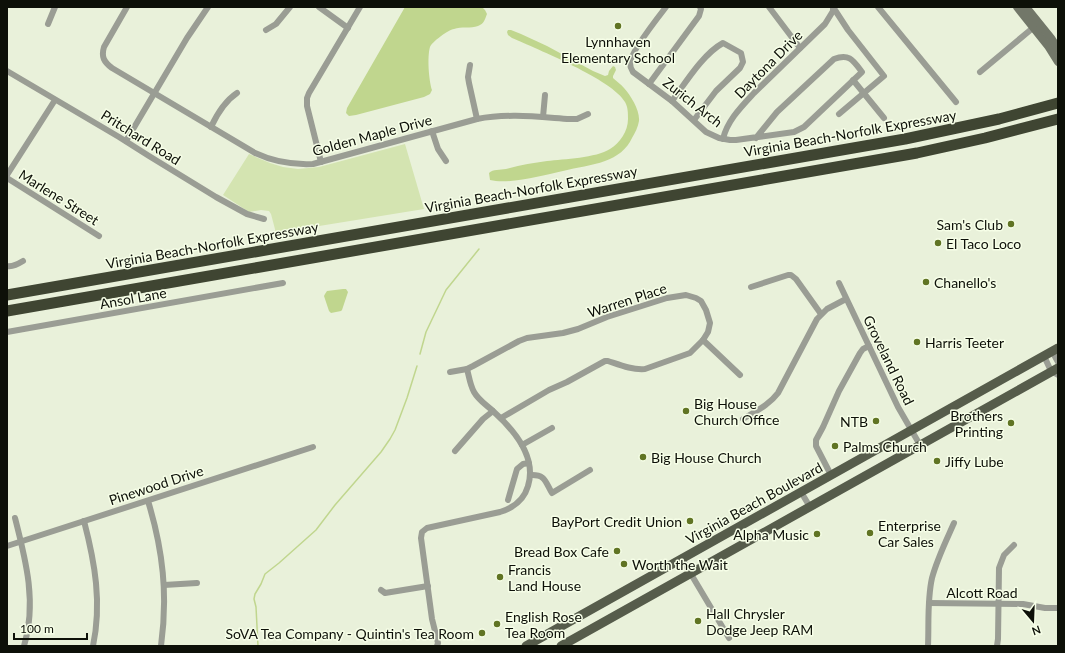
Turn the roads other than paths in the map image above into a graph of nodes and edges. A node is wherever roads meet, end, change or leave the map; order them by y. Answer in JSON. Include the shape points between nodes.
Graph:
{"nodes":[{"id":1,"x":56,"y":7,"type":"edge"},
{"id":2,"x":127,"y":7,"type":"edge"},
{"id":3,"x":208,"y":7,"type":"edge"},
{"id":4,"x":290,"y":7,"type":"edge"},
{"id":5,"x":319,"y":7,"type":"edge"},
{"id":6,"x":360,"y":7,"type":"edge"},
{"id":7,"x":666,"y":7,"type":"edge"},
{"id":8,"x":700,"y":7,"type":"edge"},
{"id":9,"x":769,"y":7,"type":"edge"},
{"id":10,"x":833,"y":7,"type":"edge"},
{"id":11,"x":878,"y":7,"type":"edge"},
{"id":12,"x":1017,"y":7,"type":"edge"},
{"id":13,"x":1026,"y":7,"type":"edge"},
{"id":14,"x":48,"y":24,"type":"dead end"},
{"id":15,"x":1034,"y":27,"type":"junction"},
{"id":16,"x":348,"y":28,"type":"junction"},
{"id":17,"x":266,"y":30,"type":"dead end"},
{"id":18,"x":1055,"y":44,"type":"edge"},
{"id":19,"x":800,"y":48,"type":"junction"},
{"id":20,"x":1058,"y":62,"type":"edge"},
{"id":21,"x":470,"y":64,"type":"dead end"},
{"id":22,"x":7,"y":71,"type":"edge"},
{"id":23,"x":980,"y":72,"type":"dead end"},
{"id":24,"x":853,"y":80,"type":"junction"},
{"id":25,"x":649,"y":84,"type":"junction"},
{"id":26,"x":154,"y":93,"type":"junction"},
{"id":27,"x":237,"y":93,"type":"dead end"},
{"id":28,"x":863,"y":93,"type":"junction"},
{"id":29,"x":545,"y":95,"type":"dead end"},
{"id":30,"x":55,"y":100,"type":"junction"},
{"id":31,"x":672,"y":101,"type":"junction"},
{"id":32,"x":956,"y":102,"type":"dead end"},
{"id":33,"x":1058,"y":103,"type":"edge"},
{"id":34,"x":588,"y":114,"type":"dead end"},
{"id":35,"x":839,"y":114,"type":"dead end"},
{"id":36,"x":543,"y":117,"type":"junction"},
{"id":37,"x":884,"y":118,"type":"dead end"},
{"id":38,"x":477,"y":119,"type":"junction"},
{"id":39,"x":1058,"y":119,"type":"edge"},
{"id":40,"x":694,"y":120,"type":"junction"},
{"id":41,"x":211,"y":127,"type":"junction"},
{"id":42,"x":432,"y":131,"type":"junction"},
{"id":43,"x":756,"y":138,"type":"junction"},
{"id":44,"x":723,"y":139,"type":"junction"},
{"id":45,"x":126,"y":141,"type":"junction"},
{"id":46,"x":446,"y":161,"type":"dead end"},
{"id":47,"x":321,"y":162,"type":"junction"},
{"id":48,"x":7,"y":175,"type":"edge"},
{"id":49,"x":7,"y":178,"type":"edge"},
{"id":50,"x":264,"y":219,"type":"dead end"},
{"id":51,"x":99,"y":236,"type":"dead end"},
{"id":52,"x":23,"y":261,"type":"dead end"},
{"id":53,"x":7,"y":266,"type":"edge"},
{"id":54,"x":283,"y":283,"type":"dead end"},
{"id":55,"x":839,"y":283,"type":"dead end"},
{"id":56,"x":750,"y":287,"type":"dead end"},
{"id":57,"x":7,"y":295,"type":"edge"},
{"id":58,"x":846,"y":299,"type":"junction"},
{"id":59,"x":7,"y":311,"type":"edge"},
{"id":60,"x":821,"y":314,"type":"junction"},
{"id":61,"x":7,"y":332,"type":"edge"},
{"id":62,"x":703,"y":340,"type":"junction"},
{"id":63,"x":868,"y":346,"type":"junction"},
{"id":64,"x":1055,"y":350,"type":"edge"},
{"id":65,"x":1044,"y":356,"type":"junction"},
{"id":66,"x":1058,"y":362,"type":"edge"},
{"id":67,"x":468,"y":369,"type":"junction"},
{"id":68,"x":1056,"y":371,"type":"edge"},
{"id":69,"x":450,"y":372,"type":"dead end"},
{"id":70,"x":740,"y":375,"type":"dead end"},
{"id":71,"x":493,"y":411,"type":"junction"},
{"id":72,"x":501,"y":418,"type":"junction"},
{"id":73,"x":743,"y":419,"type":"dead end"},
{"id":74,"x":552,"y":428,"type":"dead end"},
{"id":75,"x":911,"y":430,"type":"junction"},
{"id":76,"x":920,"y":445,"type":"junction"},
{"id":77,"x":522,"y":446,"type":"junction"},
{"id":78,"x":313,"y":447,"type":"dead end"},
{"id":79,"x":455,"y":452,"type":"dead end"},
{"id":80,"x":529,"y":463,"type":"junction"},
{"id":81,"x":590,"y":470,"type":"dead end"},
{"id":82,"x":530,"y":474,"type":"junction"},
{"id":83,"x":831,"y":475,"type":"junction"},
{"id":84,"x":801,"y":492,"type":"junction"},
{"id":85,"x":508,"y":500,"type":"dead end"},
{"id":86,"x":148,"y":501,"type":"junction"},
{"id":87,"x":810,"y":507,"type":"junction"},
{"id":88,"x":14,"y":518,"type":"dead end"},
{"id":89,"x":84,"y":521,"type":"junction"},
{"id":90,"x":954,"y":523,"type":"dead end"},
{"id":91,"x":21,"y":542,"type":"junction"},
{"id":92,"x":1014,"y":545,"type":"dead end"},
{"id":93,"x":7,"y":546,"type":"edge"},
{"id":94,"x":682,"y":559,"type":"junction"},
{"id":95,"x":691,"y":574,"type":"junction"},
{"id":96,"x":197,"y":583,"type":"dead end"},
{"id":97,"x":164,"y":585,"type":"junction"},
{"id":98,"x":428,"y":586,"type":"junction"},
{"id":99,"x":381,"y":590,"type":"dead end"},
{"id":100,"x":929,"y":603,"type":"junction"},
{"id":101,"x":999,"y":604,"type":"junction"},
{"id":102,"x":1058,"y":608,"type":"edge"},
{"id":103,"x":729,"y":638,"type":"dead end"},
{"id":104,"x":438,"y":645,"type":"edge"},
{"id":105,"x":24,"y":646,"type":"edge"},
{"id":106,"x":93,"y":646,"type":"edge"},
{"id":107,"x":161,"y":646,"type":"edge"},
{"id":108,"x":526,"y":646,"type":"edge"},
{"id":109,"x":561,"y":646,"type":"edge"},
{"id":110,"x":928,"y":646,"type":"edge"},
{"id":111,"x":997,"y":646,"type":"edge"}],
"edges":[{"from":1,"to":14,"type":"street"},
{"from":2,"to":26,"type":"street","name":"Golden Maple Drive","via":[[104,47],[103,57],[112,68]]},
{"from":3,"to":26,"type":"street"},
{"from":4,"to":17,"type":"street","via":[[276,24]]},
{"from":5,"to":16,"type":"street"},
{"from":6,"to":16,"type":"street"},
{"from":7,"to":25,"type":"street","name":"Zurich Arch","via":[[630,60],[632,70]]},
{"from":8,"to":25,"type":"street","via":[[699,16]]},
{"from":9,"to":19,"type":"street"},
{"from":10,"to":19,"type":"street","name":"Daytona Drive","via":[[825,24]]},
{"from":10,"to":28,"type":"street","via":[[884,76]]},
{"from":11,"to":32,"type":"street"},
{"from":12,"to":15,"type":"main road"},
{"from":13,"to":18,"type":"main road"},
{"from":15,"to":18,"type":"main road"},
{"from":15,"to":23,"type":"street"},
{"from":16,"to":47,"type":"street","via":[[307,98]]},
{"from":18,"to":20,"type":"main road"},
{"from":19,"to":44,"type":"street","name":"Daytona Drive","via":[[742,106],[727,126]]},
{"from":21,"to":38,"type":"street","via":[[469,83]]},
{"from":22,"to":30,"type":"street","name":"Pritchard Road"},
{"from":24,"to":28,"type":"street"},
{"from":24,"to":43,"type":"street","via":[[799,130]]},
{"from":24,"to":43,"type":"street","via":[[862,72],[848,57],[834,59],[777,112]]},
{"from":25,"to":31,"type":"street","name":"Zurich Arch"},
{"from":26,"to":41,"type":"street","name":"Golden Maple Drive"},
{"from":26,"to":45,"type":"street"},
{"from":27,"to":41,"type":"street","via":[[220,110]]},
{"from":28,"to":35,"type":"street"},
{"from":28,"to":37,"type":"street"},
{"from":29,"to":36,"type":"street"},
{"from":30,"to":45,"type":"street","name":"Pritchard Road"},
{"from":30,"to":48,"type":"street"},
{"from":31,"to":40,"type":"street","name":"Zurich Arch"},
{"from":31,"to":40,"type":"street","via":[[711,51],[723,43],[741,53],[744,62],[740,68],[716,91]]},
{"from":33,"to":57,"type":"highway","name":"Virginia Beach-Norfolk Expressway","via":[[999,119],[905,139]]},
{"from":34,"to":36,"type":"street","name":"Golden Maple Drive","via":[[576,119]]},
{"from":36,"to":38,"type":"street","name":"Golden Maple Drive","via":[[498,115]]},
{"from":38,"to":42,"type":"street","name":"Golden Maple Drive"},
{"from":39,"to":59,"type":"highway","name":"Virginia Beach-Norfolk Expressway","via":[[917,153]]},
{"from":40,"to":44,"type":"street","name":"Zurich Arch","via":[[712,136]]},
{"from":41,"to":47,"type":"street","name":"Golden Maple Drive","via":[[274,161],[302,164]]},
{"from":42,"to":46,"type":"street","via":[[438,149]]},
{"from":42,"to":47,"type":"street","name":"Golden Maple Drive"},
{"from":43,"to":44,"type":"street"},
{"from":45,"to":50,"type":"street","name":"Pritchard Road","via":[[216,197],[247,214]]},
{"from":49,"to":51,"type":"street","name":"Marlene Street"},
{"from":52,"to":53,"type":"street"},
{"from":54,"to":61,"type":"street","name":"Ansol Lane"},
{"from":55,"to":58,"type":"street","name":"Groveland Road"},
{"from":56,"to":60,"type":"street","via":[[791,275],[796,278]]},
{"from":58,"to":60,"type":"street"},
{"from":58,"to":63,"type":"street","name":"Groveland Road"},
{"from":60,"to":73,"type":"street","via":[[778,394]]},
{"from":62,"to":67,"type":"street","name":"Warren Place","via":[[710,323],[706,310],[703,303],[686,295],[667,298],[578,329],[526,338]]},
{"from":62,"to":70,"type":"street"},
{"from":62,"to":72,"type":"street","name":"Warren Place","via":[[690,353],[645,369],[605,361]]},
{"from":63,"to":75,"type":"street","name":"Groveland Road"},
{"from":63,"to":83,"type":"street","via":[[860,353],[816,440],[816,446]]},
{"from":64,"to":65,"type":"main road","name":"Virginia Beach Boulevard"},
{"from":64,"to":66,"type":"street"},
{"from":65,"to":68,"type":"street"},
{"from":65,"to":75,"type":"main road","name":"Virginia Beach Boulevard"},
{"from":67,"to":69,"type":"street","name":"Warren Place"},
{"from":67,"to":71,"type":"street","via":[[475,393],[484,405]]},
{"from":68,"to":76,"type":"main road"},
{"from":71,"to":72,"type":"street"},
{"from":71,"to":79,"type":"street"},
{"from":72,"to":77,"type":"street"},
{"from":74,"to":77,"type":"street"},
{"from":75,"to":76,"type":"street","name":"Groveland Road"},
{"from":75,"to":83,"type":"main road","name":"Virginia Beach Boulevard"},
{"from":76,"to":87,"type":"main road"},
{"from":77,"to":80,"type":"street"},
{"from":78,"to":86,"type":"street","name":"Pinewood Drive"},
{"from":80,"to":82,"type":"street"},
{"from":80,"to":85,"type":"street","via":[[517,469]]},
{"from":81,"to":82,"type":"street","via":[[552,492],[542,476]]},
{"from":82,"to":98,"type":"street","via":[[525,493],[517,504],[510,508],[427,528],[422,532]]},
{"from":83,"to":84,"type":"main road","name":"Virginia Beach Boulevard"},
{"from":84,"to":87,"type":"street"},
{"from":84,"to":94,"type":"main road","name":"Virginia Beach Boulevard"},
{"from":86,"to":89,"type":"street","name":"Pinewood Drive"},
{"from":86,"to":97,"type":"street","via":[[157,535]]},
{"from":87,"to":95,"type":"main road"},
{"from":88,"to":91,"type":"street"},
{"from":89,"to":91,"type":"street","name":"Pinewood Drive"},
{"from":89,"to":106,"type":"street","via":[[95,565],[97,586]]},
{"from":90,"to":100,"type":"street","via":[[936,567]]},
{"from":91,"to":93,"type":"street","name":"Pinewood Drive"},
{"from":91,"to":105,"type":"street","via":[[30,602]]},
{"from":92,"to":101,"type":"street","via":[[1008,550],[999,568]]},
{"from":94,"to":95,"type":"street"},
{"from":94,"to":108,"type":"main road","name":"Virginia Beach Boulevard"},
{"from":95,"to":103,"type":"street"},
{"from":95,"to":109,"type":"main road"},
{"from":96,"to":97,"type":"street"},
{"from":97,"to":107,"type":"street"},
{"from":98,"to":99,"type":"street","via":[[385,593]]},
{"from":98,"to":104,"type":"street"},
{"from":100,"to":101,"type":"street","name":"Alcott Road"},
{"from":100,"to":110,"type":"street"},
{"from":101,"to":102,"type":"street","name":"Alcott Road"},
{"from":101,"to":111,"type":"street"}]}
